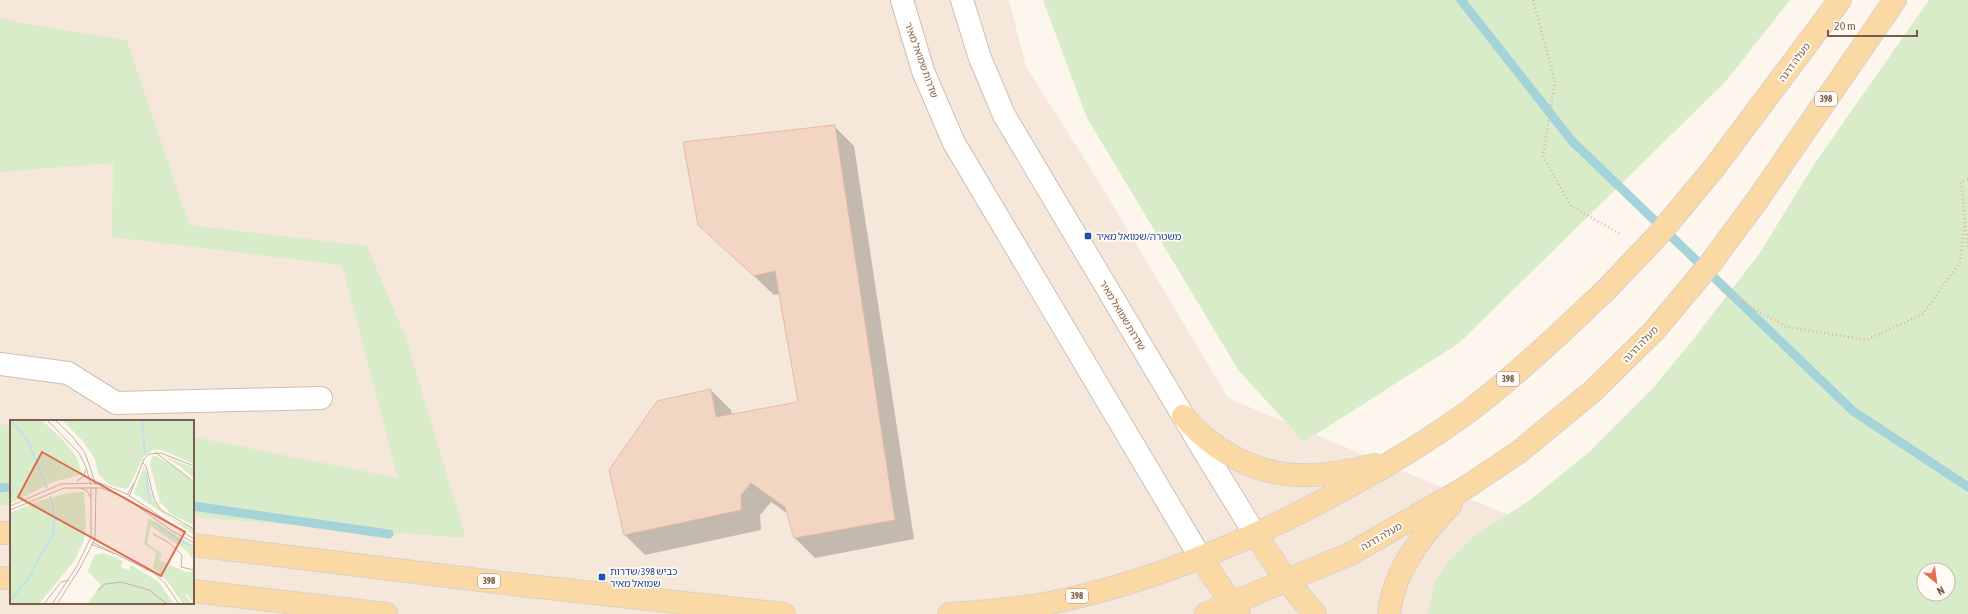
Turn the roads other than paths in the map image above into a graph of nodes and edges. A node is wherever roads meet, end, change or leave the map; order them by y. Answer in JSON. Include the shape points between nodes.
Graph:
{"nodes":[{"id":1,"x":902,"y":0,"type":"edge"},
{"id":2,"x":962,"y":0,"type":"edge"},
{"id":3,"x":1840,"y":0,"type":"edge"},
{"id":4,"x":1895,"y":0,"type":"edge"},
{"id":5,"x":0,"y":364,"type":"edge"},
{"id":6,"x":321,"y":398,"type":"dead end"},
{"id":7,"x":1183,"y":416,"type":"junction"},
{"id":8,"x":1402,"y":457,"type":"junction"},
{"id":9,"x":1465,"y":488,"type":"junction"},
{"id":10,"x":1255,"y":534,"type":"junction"},
{"id":11,"x":194,"y":545,"type":"edge"},
{"id":12,"x":1200,"y":557,"type":"junction"},
{"id":13,"x":1287,"y":581,"type":"junction"},
{"id":14,"x":194,"y":591,"type":"edge"},
{"id":15,"x":1235,"y":609,"type":"edge"},
{"id":16,"x":386,"y":614,"type":"edge"},
{"id":17,"x":784,"y":614,"type":"edge"},
{"id":18,"x":949,"y":614,"type":"edge"},
{"id":19,"x":1206,"y":614,"type":"edge"},
{"id":20,"x":1315,"y":614,"type":"edge"},
{"id":21,"x":1389,"y":614,"type":"edge"}],
"edges":[{"from":1,"to":12,"type":"street","name":"שדרות שמואל מאיר","via":[[923,71],[954,143]]},
{"from":2,"to":7,"type":"street","name":"שדרות שמואל מאיר","via":[[980,58],[1004,115]]},
{"from":3,"to":8,"type":"main road","name":"מעלה דרגה","number":"398","bridge":true,"via":[[1714,168],[1660,233],[1606,290],[1533,358],[1468,412]]},
{"from":4,"to":9,"type":"main road","name":"מעלה דרגה","number":"398","bridge":true,"via":[[1758,199],[1710,264],[1654,331],[1594,391],[1519,452]]},
{"from":5,"to":6,"type":"street","via":[[68,373],[116,403]]},
{"from":7,"to":8,"type":"main road","via":[[1209,441],[1244,463],[1274,473],[1312,476],[1351,471]]},
{"from":7,"to":10,"type":"street","name":"שדרות שמואל מאיר"},
{"from":8,"to":10,"type":"main road","name":"מעלה דרגה","number":"398","via":[[1314,506]]},
{"from":9,"to":13,"type":"main road","name":"מעלה דרגה","number":"398","via":[[1350,554]]},
{"from":9,"to":21,"type":"main road","via":[[1433,523],[1410,554],[1396,584]]},
{"from":10,"to":12,"type":"main road","number":"398"},
{"from":10,"to":13,"type":"main road","name":"שדרות שמואל מאיר"},
{"from":11,"to":17,"type":"main road","number":"398"},
{"from":12,"to":15,"type":"main road","name":"שדרות שמואל מאיר"},
{"from":12,"to":18,"type":"main road","number":"398","via":[[1126,584],[1049,603]]},
{"from":13,"to":15,"type":"main road","number":"398"},
{"from":13,"to":20,"type":"main road","name":"שדרות שמואל מאיר"},
{"from":14,"to":16,"type":"main road"},
{"from":15,"to":19,"type":"main road","number":"398"}]}
